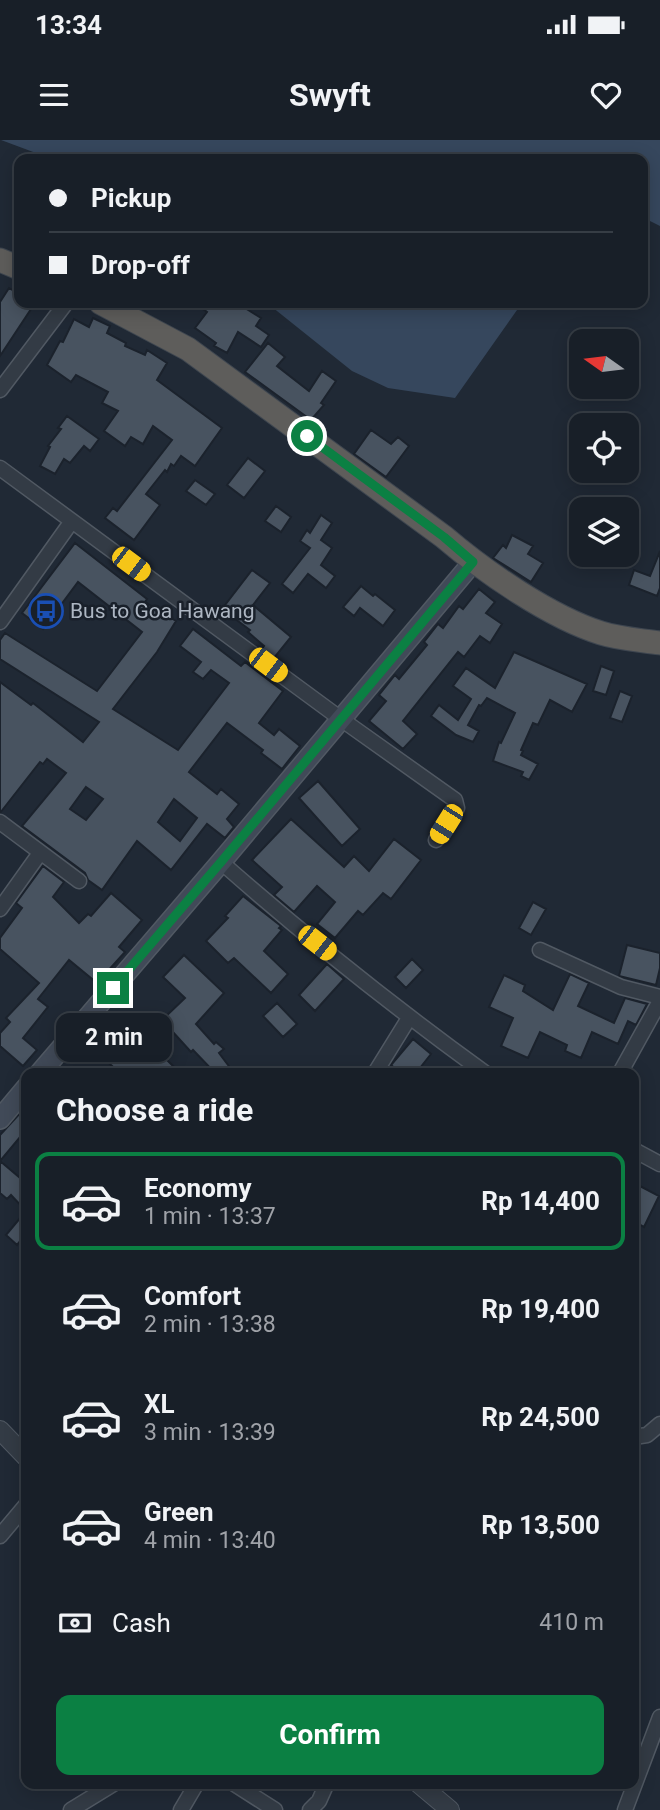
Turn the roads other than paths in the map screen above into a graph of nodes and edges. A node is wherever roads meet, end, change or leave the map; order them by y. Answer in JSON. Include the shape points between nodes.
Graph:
{"nodes":[{"id":1,"x":62,"y":308,"type":"edge"},
{"id":2,"x":111,"y":308,"type":"edge"},
{"id":3,"x":0,"y":390,"type":"edge"},
{"id":4,"x":0,"y":468,"type":"edge"},
{"id":5,"x":72,"y":521,"type":"junction"},
{"id":6,"x":473,"y":562,"type":"junction"},
{"id":7,"x":0,"y":622,"type":"edge"},
{"id":8,"x":660,"y":643,"type":"edge"},
{"id":9,"x":341,"y":719,"type":"junction"},
{"id":10,"x":0,"y":822,"type":"edge"},
{"id":11,"x":436,"y":840,"type":"dead end"},
{"id":12,"x":40,"y":853,"type":"junction"},
{"id":13,"x":221,"y":862,"type":"junction"},
{"id":14,"x":79,"y":881,"type":"dead end"},
{"id":15,"x":0,"y":909,"type":"edge"},
{"id":16,"x":540,"y":950,"type":"dead end"},
{"id":17,"x":660,"y":999,"type":"edge"},
{"id":18,"x":409,"y":1018,"type":"junction"},
{"id":19,"x":44,"y":1068,"type":"edge"},
{"id":20,"x":377,"y":1068,"type":"edge"},
{"id":21,"x":478,"y":1068,"type":"edge"},
{"id":22,"x":623,"y":1068,"type":"edge"},
{"id":23,"x":21,"y":1094,"type":"edge"},
{"id":24,"x":0,"y":1119,"type":"edge"},
{"id":25,"x":639,"y":1153,"type":"edge"},
{"id":26,"x":660,"y":1164,"type":"edge"},
{"id":27,"x":660,"y":1424,"type":"edge"},
{"id":28,"x":0,"y":1430,"type":"edge"},
{"id":29,"x":639,"y":1436,"type":"edge"},
{"id":30,"x":21,"y":1452,"type":"edge"},
{"id":31,"x":21,"y":1511,"type":"edge"},
{"id":32,"x":0,"y":1536,"type":"edge"},
{"id":33,"x":660,"y":1717,"type":"edge"},
{"id":34,"x":639,"y":1773,"type":"edge"},
{"id":35,"x":104,"y":1789,"type":"edge"},
{"id":36,"x":193,"y":1789,"type":"edge"},
{"id":37,"x":242,"y":1789,"type":"edge"},
{"id":38,"x":324,"y":1789,"type":"edge"},
{"id":39,"x":425,"y":1789,"type":"edge"},
{"id":40,"x":633,"y":1789,"type":"edge"},
{"id":41,"x":71,"y":1810,"type":"edge"},
{"id":42,"x":181,"y":1810,"type":"edge"},
{"id":43,"x":275,"y":1810,"type":"edge"},
{"id":44,"x":310,"y":1810,"type":"edge"},
{"id":45,"x":450,"y":1810,"type":"edge"},
{"id":46,"x":625,"y":1810,"type":"edge"}],
"edges":[{"from":1,"to":3,"type":"street"},
{"from":2,"to":6,"type":"highway","via":[[167,336],[235,382]]},
{"from":4,"to":5,"type":"street"},
{"from":5,"to":7,"type":"street"},
{"from":5,"to":9,"type":"street"},
{"from":6,"to":8,"type":"highway","via":[[582,626]]},
{"from":6,"to":9,"type":"main road"},
{"from":9,"to":11,"type":"street","via":[[455,800],[457,808]]},
{"from":9,"to":13,"type":"main road"},
{"from":10,"to":12,"type":"street"},
{"from":12,"to":14,"type":"street"},
{"from":12,"to":15,"type":"street"},
{"from":13,"to":18,"type":"street"},
{"from":13,"to":19,"type":"main road"},
{"from":16,"to":17,"type":"street","via":[[621,987]]},
{"from":17,"to":22,"type":"street"},
{"from":18,"to":20,"type":"street"},
{"from":18,"to":21,"type":"street"},
{"from":23,"to":24,"type":"main road"},
{"from":25,"to":26,"type":"street"},
{"from":27,"to":29,"type":"street"},
{"from":28,"to":30,"type":"street"},
{"from":31,"to":32,"type":"street"},
{"from":33,"to":34,"type":"street"},
{"from":35,"to":41,"type":"street"},
{"from":36,"to":42,"type":"street"},
{"from":37,"to":43,"type":"street"},
{"from":38,"to":44,"type":"street"},
{"from":39,"to":45,"type":"street"},
{"from":40,"to":46,"type":"street"}]}
